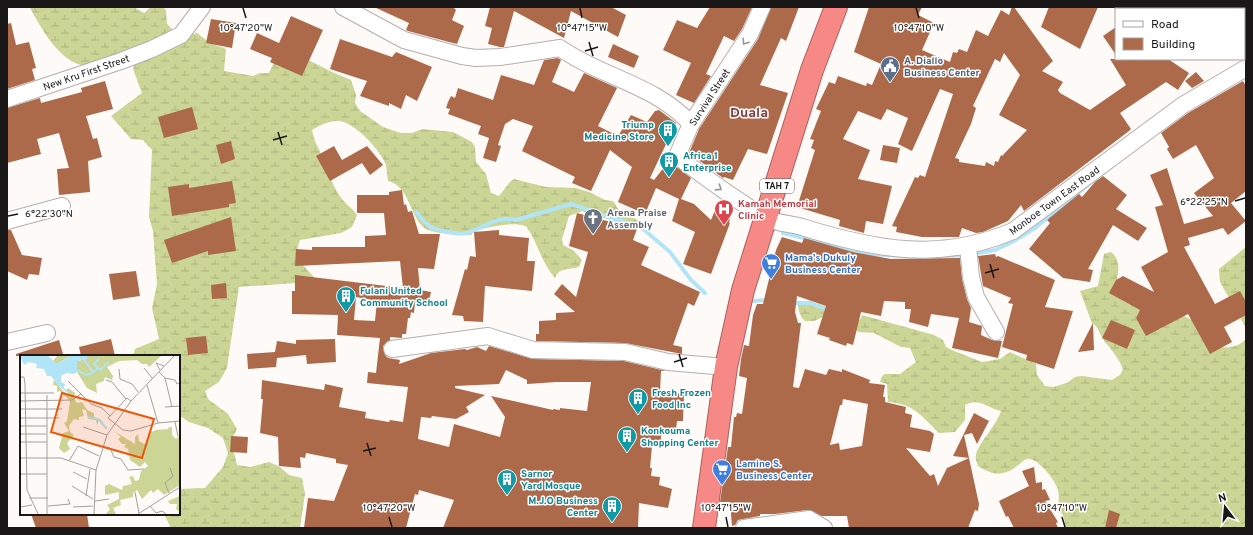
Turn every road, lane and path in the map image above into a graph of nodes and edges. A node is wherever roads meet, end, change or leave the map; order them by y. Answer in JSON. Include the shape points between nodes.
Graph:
{"nodes":[{"id":1,"x":202,"y":7,"type":"edge"},
{"id":2,"x":343,"y":7,"type":"edge"},
{"id":3,"x":762,"y":7,"type":"edge"},
{"id":4,"x":836,"y":7,"type":"edge"},
{"id":5,"x":1246,"y":68,"type":"edge"},
{"id":6,"x":7,"y":99,"type":"edge"},
{"id":7,"x":691,"y":124,"type":"junction"},
{"id":8,"x":62,"y":206,"type":"dead end"},
{"id":9,"x":767,"y":219,"type":"junction"},
{"id":10,"x":7,"y":221,"type":"edge"},
{"id":11,"x":968,"y":247,"type":"junction"},
{"id":12,"x":996,"y":332,"type":"dead end"},
{"id":13,"x":47,"y":333,"type":"dead end"},
{"id":14,"x":7,"y":342,"type":"edge"},
{"id":15,"x":392,"y":349,"type":"dead end"},
{"id":16,"x":726,"y":367,"type":"junction"},
{"id":17,"x":704,"y":528,"type":"edge"},
{"id":18,"x":744,"y":528,"type":"edge"},
{"id":19,"x":824,"y":528,"type":"edge"}],
"edges":[{"from":1,"to":6,"type":"street","name":"New Kru First Street","via":[[181,35],[158,46],[121,62]]},
{"from":2,"to":7,"type":"street","via":[[404,40],[462,56],[500,57],[560,48],[578,61],[637,86],[666,102]]},
{"from":3,"to":7,"type":"street","name":"Survival Street","one_way":true,"via":[[750,34]]},
{"from":4,"to":9,"type":"highway","number":"TAH 7","via":[[812,70]]},
{"from":5,"to":11,"type":"street","name":"Monboe Town East Road","via":[[1183,106],[1012,231],[988,242]]},
{"from":7,"to":9,"type":"street","name":"Survival Street","one_way":true,"via":[[677,156],[712,183]]},
{"from":8,"to":10,"type":"street"},
{"from":9,"to":11,"type":"street","name":"Monboe Town East Road","via":[[872,246],[909,250]]},
{"from":9,"to":16,"type":"highway","number":"TAH 7","via":[[743,290]]},
{"from":11,"to":12,"type":"street","via":[[976,297]]},
{"from":13,"to":14,"type":"street"},
{"from":15,"to":16,"type":"street","via":[[488,336],[533,350],[625,352],[668,362]]},
{"from":16,"to":17,"type":"highway","number":"TAH 7"},
{"from":18,"to":19,"type":"street","via":[[809,519]]}]}
